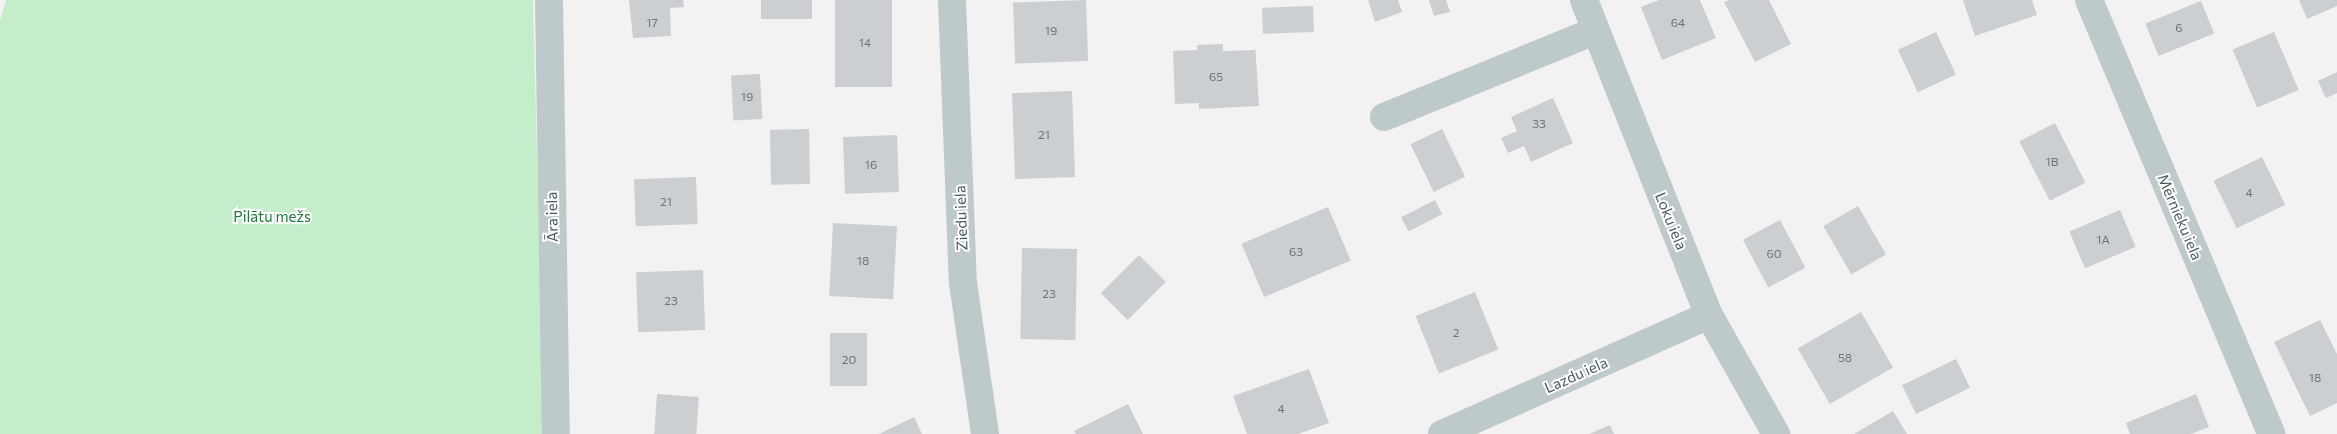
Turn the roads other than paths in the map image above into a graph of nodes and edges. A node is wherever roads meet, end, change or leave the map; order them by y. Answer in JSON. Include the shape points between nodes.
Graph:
{"nodes":[{"id":1,"x":549,"y":0,"type":"edge"},
{"id":2,"x":952,"y":0,"type":"edge"},
{"id":3,"x":1584,"y":0,"type":"edge"},
{"id":4,"x":2089,"y":0,"type":"edge"},
{"id":5,"x":1595,"y":31,"type":"junction"},
{"id":6,"x":1384,"y":117,"type":"dead end"},
{"id":7,"x":1709,"y":315,"type":"junction"},
{"id":8,"x":556,"y":434,"type":"edge"},
{"id":9,"x":985,"y":434,"type":"edge"},
{"id":10,"x":1442,"y":434,"type":"edge"},
{"id":11,"x":1776,"y":434,"type":"edge"},
{"id":12,"x":2272,"y":434,"type":"edge"}],
"edges":[{"from":1,"to":8,"type":"street","name":"Āra iela"},
{"from":2,"to":9,"type":"street","name":"Ziedu iela","via":[[963,283]]},
{"from":3,"to":5,"type":"street","name":"Loku iela"},
{"from":4,"to":12,"type":"street","name":"Mērnieku iela"},
{"from":5,"to":6,"type":"street"},
{"from":5,"to":7,"type":"street","name":"Loku iela"},
{"from":7,"to":10,"type":"street","name":"Lazdu iela"},
{"from":7,"to":11,"type":"street","name":"Loku iela"}]}
